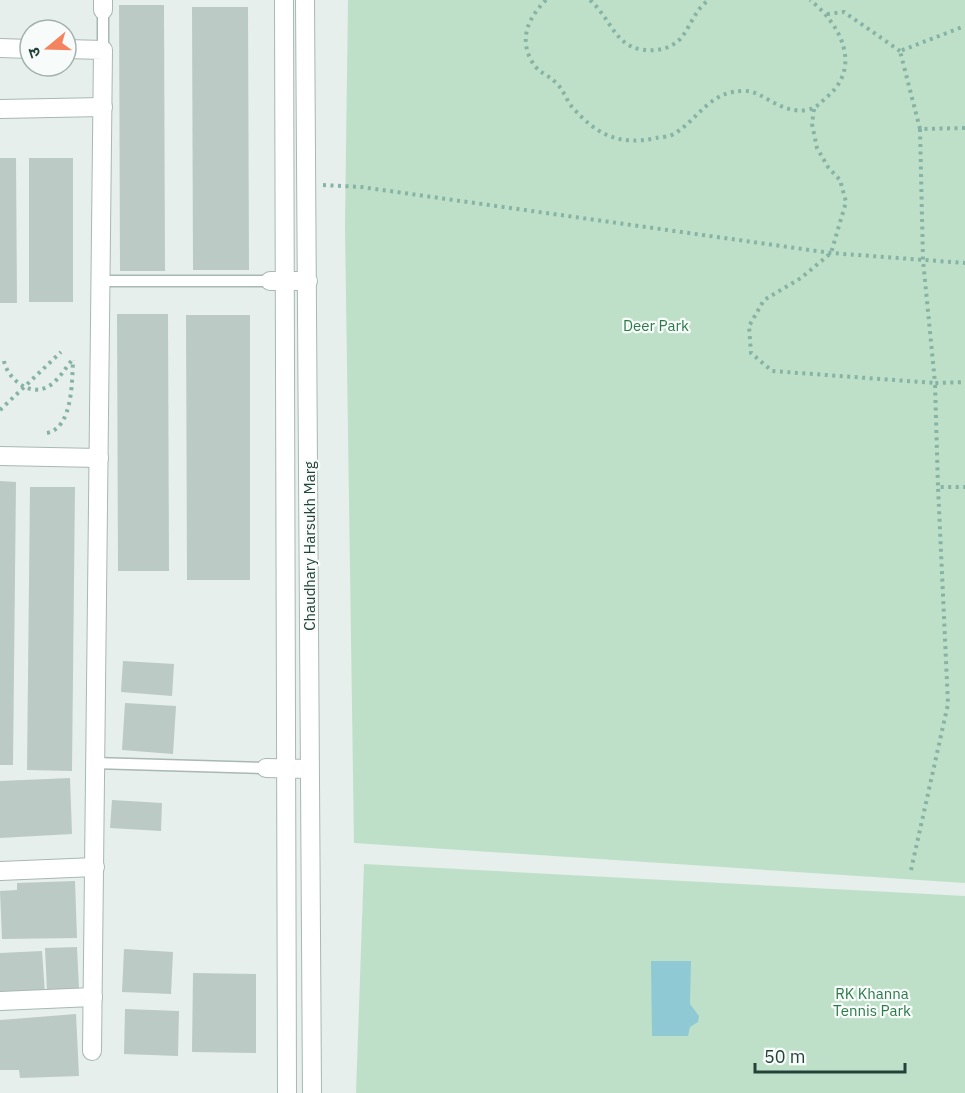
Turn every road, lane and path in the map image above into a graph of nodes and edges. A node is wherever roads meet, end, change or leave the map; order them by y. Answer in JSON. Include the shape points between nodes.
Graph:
{"nodes":[{"id":1,"x":284,"y":0,"type":"edge"},
{"id":2,"x":305,"y":0,"type":"edge"},
{"id":3,"x":546,"y":0,"type":"edge"},
{"id":4,"x":590,"y":0,"type":"edge"},
{"id":5,"x":709,"y":0,"type":"edge"},
{"id":6,"x":810,"y":0,"type":"edge"},
{"id":7,"x":104,"y":5,"type":"edge"},
{"id":8,"x":827,"y":14,"type":"junction"},
{"id":9,"x":965,"y":26,"type":"edge"},
{"id":10,"x":0,"y":48,"type":"edge"},
{"id":11,"x":18,"y":49,"type":"edge"},
{"id":12,"x":78,"y":49,"type":"edge"},
{"id":13,"x":103,"y":50,"type":"junction"},
{"id":14,"x":900,"y":51,"type":"junction"},
{"id":15,"x":103,"y":107,"type":"junction"},
{"id":16,"x":0,"y":109,"type":"edge"},
{"id":17,"x":814,"y":109,"type":"junction"},
{"id":18,"x":965,"y":128,"type":"edge"},
{"id":19,"x":920,"y":129,"type":"junction"},
{"id":20,"x":307,"y":184,"type":"junction"},
{"id":21,"x":831,"y":253,"type":"junction"},
{"id":22,"x":923,"y":260,"type":"junction"},
{"id":23,"x":965,"y":263,"type":"edge"},
{"id":24,"x":101,"y":281,"type":"junction"},
{"id":25,"x":278,"y":281,"type":"junction"},
{"id":26,"x":308,"y":281,"type":"junction"},
{"id":27,"x":61,"y":352,"type":"dead end"},
{"id":28,"x":4,"y":361,"type":"dead end"},
{"id":29,"x":965,"y":382,"type":"edge"},
{"id":30,"x":935,"y":383,"type":"junction"},
{"id":31,"x":25,"y":386,"type":"junction"},
{"id":32,"x":0,"y":410,"type":"edge"},
{"id":33,"x":47,"y":433,"type":"dead end"},
{"id":34,"x":0,"y":456,"type":"edge"},
{"id":35,"x":99,"y":458,"type":"junction"},
{"id":36,"x":938,"y":487,"type":"junction"},
{"id":37,"x":965,"y":488,"type":"edge"},
{"id":38,"x":94,"y":763,"type":"junction"},
{"id":39,"x":266,"y":768,"type":"joint"},
{"id":40,"x":286,"y":768,"type":"junction"},
{"id":41,"x":309,"y":769,"type":"junction"},
{"id":42,"x":94,"y":867,"type":"junction"},
{"id":43,"x":911,"y":870,"type":"dead end"},
{"id":44,"x":0,"y":871,"type":"edge"},
{"id":45,"x":93,"y":997,"type":"junction"},
{"id":46,"x":0,"y":1001,"type":"edge"},
{"id":47,"x":92,"y":1051,"type":"dead end"},
{"id":48,"x":288,"y":1093,"type":"edge"},
{"id":49,"x":312,"y":1093,"type":"edge"}],
"edges":[{"from":1,"to":25,"type":"street","name":"Chaudhary Harsukh Marg"},
{"from":2,"to":20,"type":"street","name":"Chaudhary Harsukh Marg"},
{"from":3,"to":17,"type":"path","via":[[533,13],[524,38],[531,59],[541,75],[553,80],[588,123],[609,136],[630,142],[673,134],[703,107],[723,96],[748,91],[791,110]]},
{"from":4,"to":5,"type":"path","via":[[624,44],[644,51],[665,50],[680,39]]},
{"from":6,"to":8,"type":"path"},
{"from":7,"to":13,"type":"lane"},
{"from":8,"to":14,"type":"path","via":[[844,12]]},
{"from":8,"to":17,"type":"path","via":[[840,33],[846,52],[844,73],[836,89]]},
{"from":9,"to":14,"type":"path"},
{"from":10,"to":11,"type":"street"},
{"from":12,"to":13,"type":"street"},
{"from":13,"to":15,"type":"street"},
{"from":14,"to":19,"type":"path"},
{"from":15,"to":16,"type":"street"},
{"from":15,"to":24,"type":"street"},
{"from":17,"to":21,"type":"path","via":[[812,124],[817,148],[840,180],[846,202]]},
{"from":18,"to":19,"type":"path"},
{"from":19,"to":22,"type":"path"},
{"from":20,"to":21,"type":"path","via":[[373,189]]},
{"from":20,"to":26,"type":"street","name":"Chaudhary Harsukh Marg"},
{"from":21,"to":22,"type":"path"},
{"from":21,"to":30,"type":"path","via":[[801,278],[764,300],[748,326],[751,353],[772,371]]},
{"from":22,"to":23,"type":"path"},
{"from":22,"to":30,"type":"path"},
{"from":24,"to":25,"type":"lane"},
{"from":24,"to":35,"type":"street"},
{"from":25,"to":26,"type":"street"},
{"from":25,"to":40,"type":"street","name":"Chaudhary Harsukh Marg"},
{"from":26,"to":41,"type":"street","name":"Chaudhary Harsukh Marg"},
{"from":27,"to":31,"type":"path"},
{"from":28,"to":31,"type":"path","via":[[6,371]]},
{"from":29,"to":30,"type":"path"},
{"from":30,"to":36,"type":"path"},
{"from":31,"to":32,"type":"path"},
{"from":31,"to":33,"type":"path","via":[[48,387],[72,359],[71,400],[60,426]]},
{"from":34,"to":35,"type":"street"},
{"from":35,"to":38,"type":"street"},
{"from":36,"to":37,"type":"path"},
{"from":36,"to":43,"type":"path","via":[[948,704]]},
{"from":38,"to":39,"type":"lane"},
{"from":38,"to":42,"type":"street"},
{"from":39,"to":40,"type":"street"},
{"from":40,"to":41,"type":"street"},
{"from":40,"to":48,"type":"street","name":"Chaudhary Harsukh Marg"},
{"from":41,"to":49,"type":"street","name":"Chaudhary Harsukh Marg"},
{"from":42,"to":44,"type":"street"},
{"from":42,"to":45,"type":"street"},
{"from":45,"to":46,"type":"street"},
{"from":45,"to":47,"type":"street"}]}
